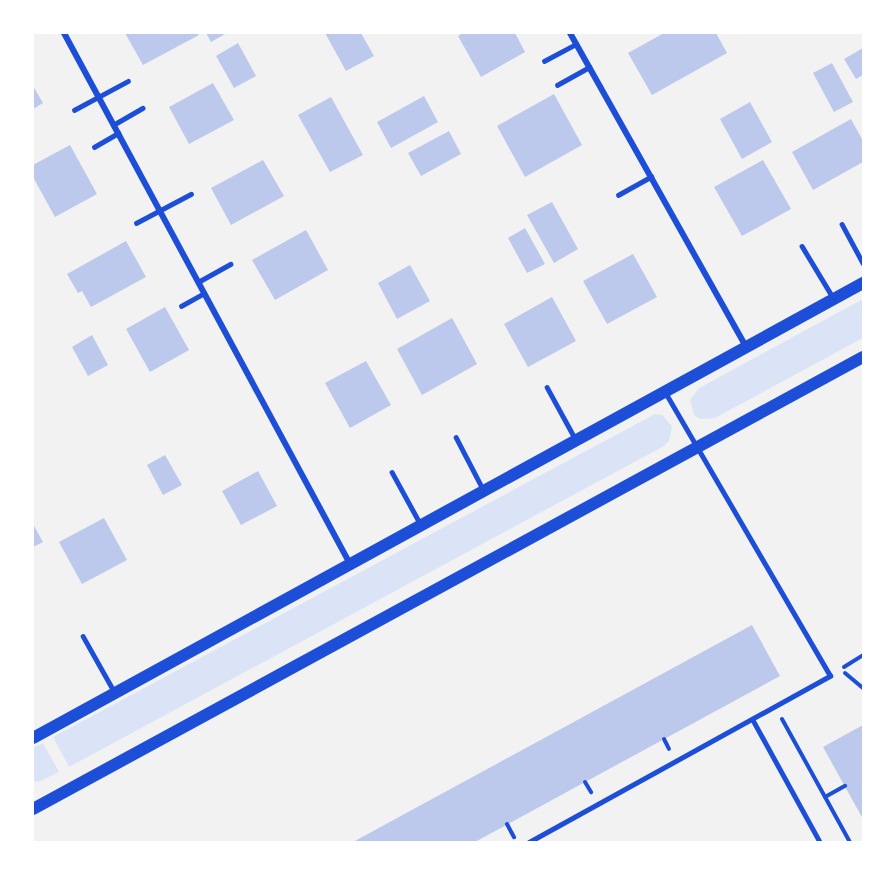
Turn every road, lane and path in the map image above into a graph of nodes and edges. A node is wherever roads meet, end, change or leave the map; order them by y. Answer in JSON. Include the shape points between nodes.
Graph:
{"nodes":[{"id":1,"x":64,"y":33,"type":"edge"},
{"id":2,"x":570,"y":33,"type":"edge"},
{"id":3,"x":576,"y":44,"type":"junction"},
{"id":4,"x":544,"y":61,"type":"dead end"},
{"id":5,"x":589,"y":67,"type":"junction"},
{"id":6,"x":128,"y":81,"type":"dead end"},
{"id":7,"x":557,"y":84,"type":"dead end"},
{"id":8,"x":98,"y":97,"type":"junction"},
{"id":9,"x":143,"y":108,"type":"dead end"},
{"id":10,"x":74,"y":110,"type":"dead end"},
{"id":11,"x":113,"y":125,"type":"junction"},
{"id":12,"x":118,"y":133,"type":"junction"},
{"id":13,"x":94,"y":147,"type":"dead end"},
{"id":14,"x":651,"y":177,"type":"junction"},
{"id":15,"x":190,"y":194,"type":"dead end"},
{"id":16,"x":618,"y":195,"type":"dead end"},
{"id":17,"x":160,"y":211,"type":"junction"},
{"id":18,"x":136,"y":223,"type":"dead end"},
{"id":19,"x":842,"y":224,"type":"dead end"},
{"id":20,"x":802,"y":246,"type":"dead end"},
{"id":21,"x":863,"y":263,"type":"edge"},
{"id":22,"x":230,"y":264,"type":"dead end"},
{"id":23,"x":198,"y":282,"type":"junction"},
{"id":24,"x":863,"y":283,"type":"edge"},
{"id":25,"x":204,"y":293,"type":"junction"},
{"id":26,"x":834,"y":299,"type":"junction"},
{"id":27,"x":182,"y":306,"type":"dead end"},
{"id":28,"x":746,"y":347,"type":"junction"},
{"id":29,"x":863,"y":357,"type":"edge"},
{"id":30,"x":547,"y":387,"type":"dead end"},
{"id":31,"x":665,"y":392,"type":"junction"},
{"id":32,"x":456,"y":437,"type":"dead end"},
{"id":33,"x":576,"y":440,"type":"junction"},
{"id":34,"x":696,"y":448,"type":"junction"},
{"id":35,"x":392,"y":472,"type":"dead end"},
{"id":36,"x":484,"y":491,"type":"junction"},
{"id":37,"x":421,"y":525,"type":"junction"},
{"id":38,"x":350,"y":564,"type":"junction"},
{"id":39,"x":83,"y":636,"type":"dead end"},
{"id":40,"x":863,"y":655,"type":"edge"},
{"id":41,"x":863,"y":688,"type":"edge"},
{"id":42,"x":115,"y":693,"type":"junction"},
{"id":43,"x":776,"y":707,"type":"junction"},
{"id":44,"x":753,"y":720,"type":"junction"},
{"id":45,"x":33,"y":738,"type":"edge"},
{"id":46,"x":845,"y":786,"type":"dead end"},
{"id":47,"x":825,"y":796,"type":"junction"},
{"id":48,"x":33,"y":809,"type":"edge"},
{"id":49,"x":507,"y":824,"type":"dead end"},
{"id":50,"x":515,"y":839,"type":"dead end"},
{"id":51,"x":529,"y":842,"type":"edge"},
{"id":52,"x":820,"y":842,"type":"edge"},
{"id":53,"x":850,"y":842,"type":"edge"}],
"edges":[{"from":1,"to":8,"type":"street"},
{"from":2,"to":3,"type":"street"},
{"from":3,"to":4,"type":"lane"},
{"from":3,"to":5,"type":"street"},
{"from":5,"to":7,"type":"lane"},
{"from":5,"to":14,"type":"street"},
{"from":6,"to":8,"type":"lane"},
{"from":8,"to":10,"type":"lane"},
{"from":8,"to":11,"type":"street"},
{"from":9,"to":11,"type":"lane"},
{"from":11,"to":12,"type":"street"},
{"from":12,"to":13,"type":"lane"},
{"from":12,"to":17,"type":"street"},
{"from":14,"to":16,"type":"lane"},
{"from":14,"to":28,"type":"street"},
{"from":15,"to":17,"type":"lane"},
{"from":17,"to":18,"type":"lane"},
{"from":17,"to":23,"type":"street"},
{"from":19,"to":21,"type":"lane"},
{"from":20,"to":26,"type":"lane"},
{"from":22,"to":23,"type":"lane"},
{"from":23,"to":25,"type":"street"},
{"from":24,"to":26,"type":"main road"},
{"from":25,"to":27,"type":"lane"},
{"from":25,"to":38,"type":"street"},
{"from":26,"to":28,"type":"main road"},
{"from":28,"to":31,"type":"main road"},
{"from":29,"to":34,"type":"main road"},
{"from":30,"to":33,"type":"lane"},
{"from":31,"to":33,"type":"main road"},
{"from":31,"to":34,"type":"lane"},
{"from":32,"to":36,"type":"lane"},
{"from":33,"to":36,"type":"main road"},
{"from":34,"to":43,"type":"lane","via":[[830,676]]},
{"from":34,"to":48,"type":"main road"},
{"from":35,"to":37,"type":"lane"},
{"from":36,"to":37,"type":"main road"},
{"from":37,"to":38,"type":"main road"},
{"from":38,"to":42,"type":"main road"},
{"from":39,"to":42,"type":"lane"},
{"from":40,"to":41,"type":"path","via":[[840,669]]},
{"from":42,"to":45,"type":"main road"},
{"from":43,"to":44,"type":"lane"},
{"from":43,"to":47,"type":"path"},
{"from":44,"to":51,"type":"lane"},
{"from":44,"to":52,"type":"lane"},
{"from":46,"to":47,"type":"path"},
{"from":47,"to":53,"type":"path"},
{"from":49,"to":50,"type":"path"}]}
